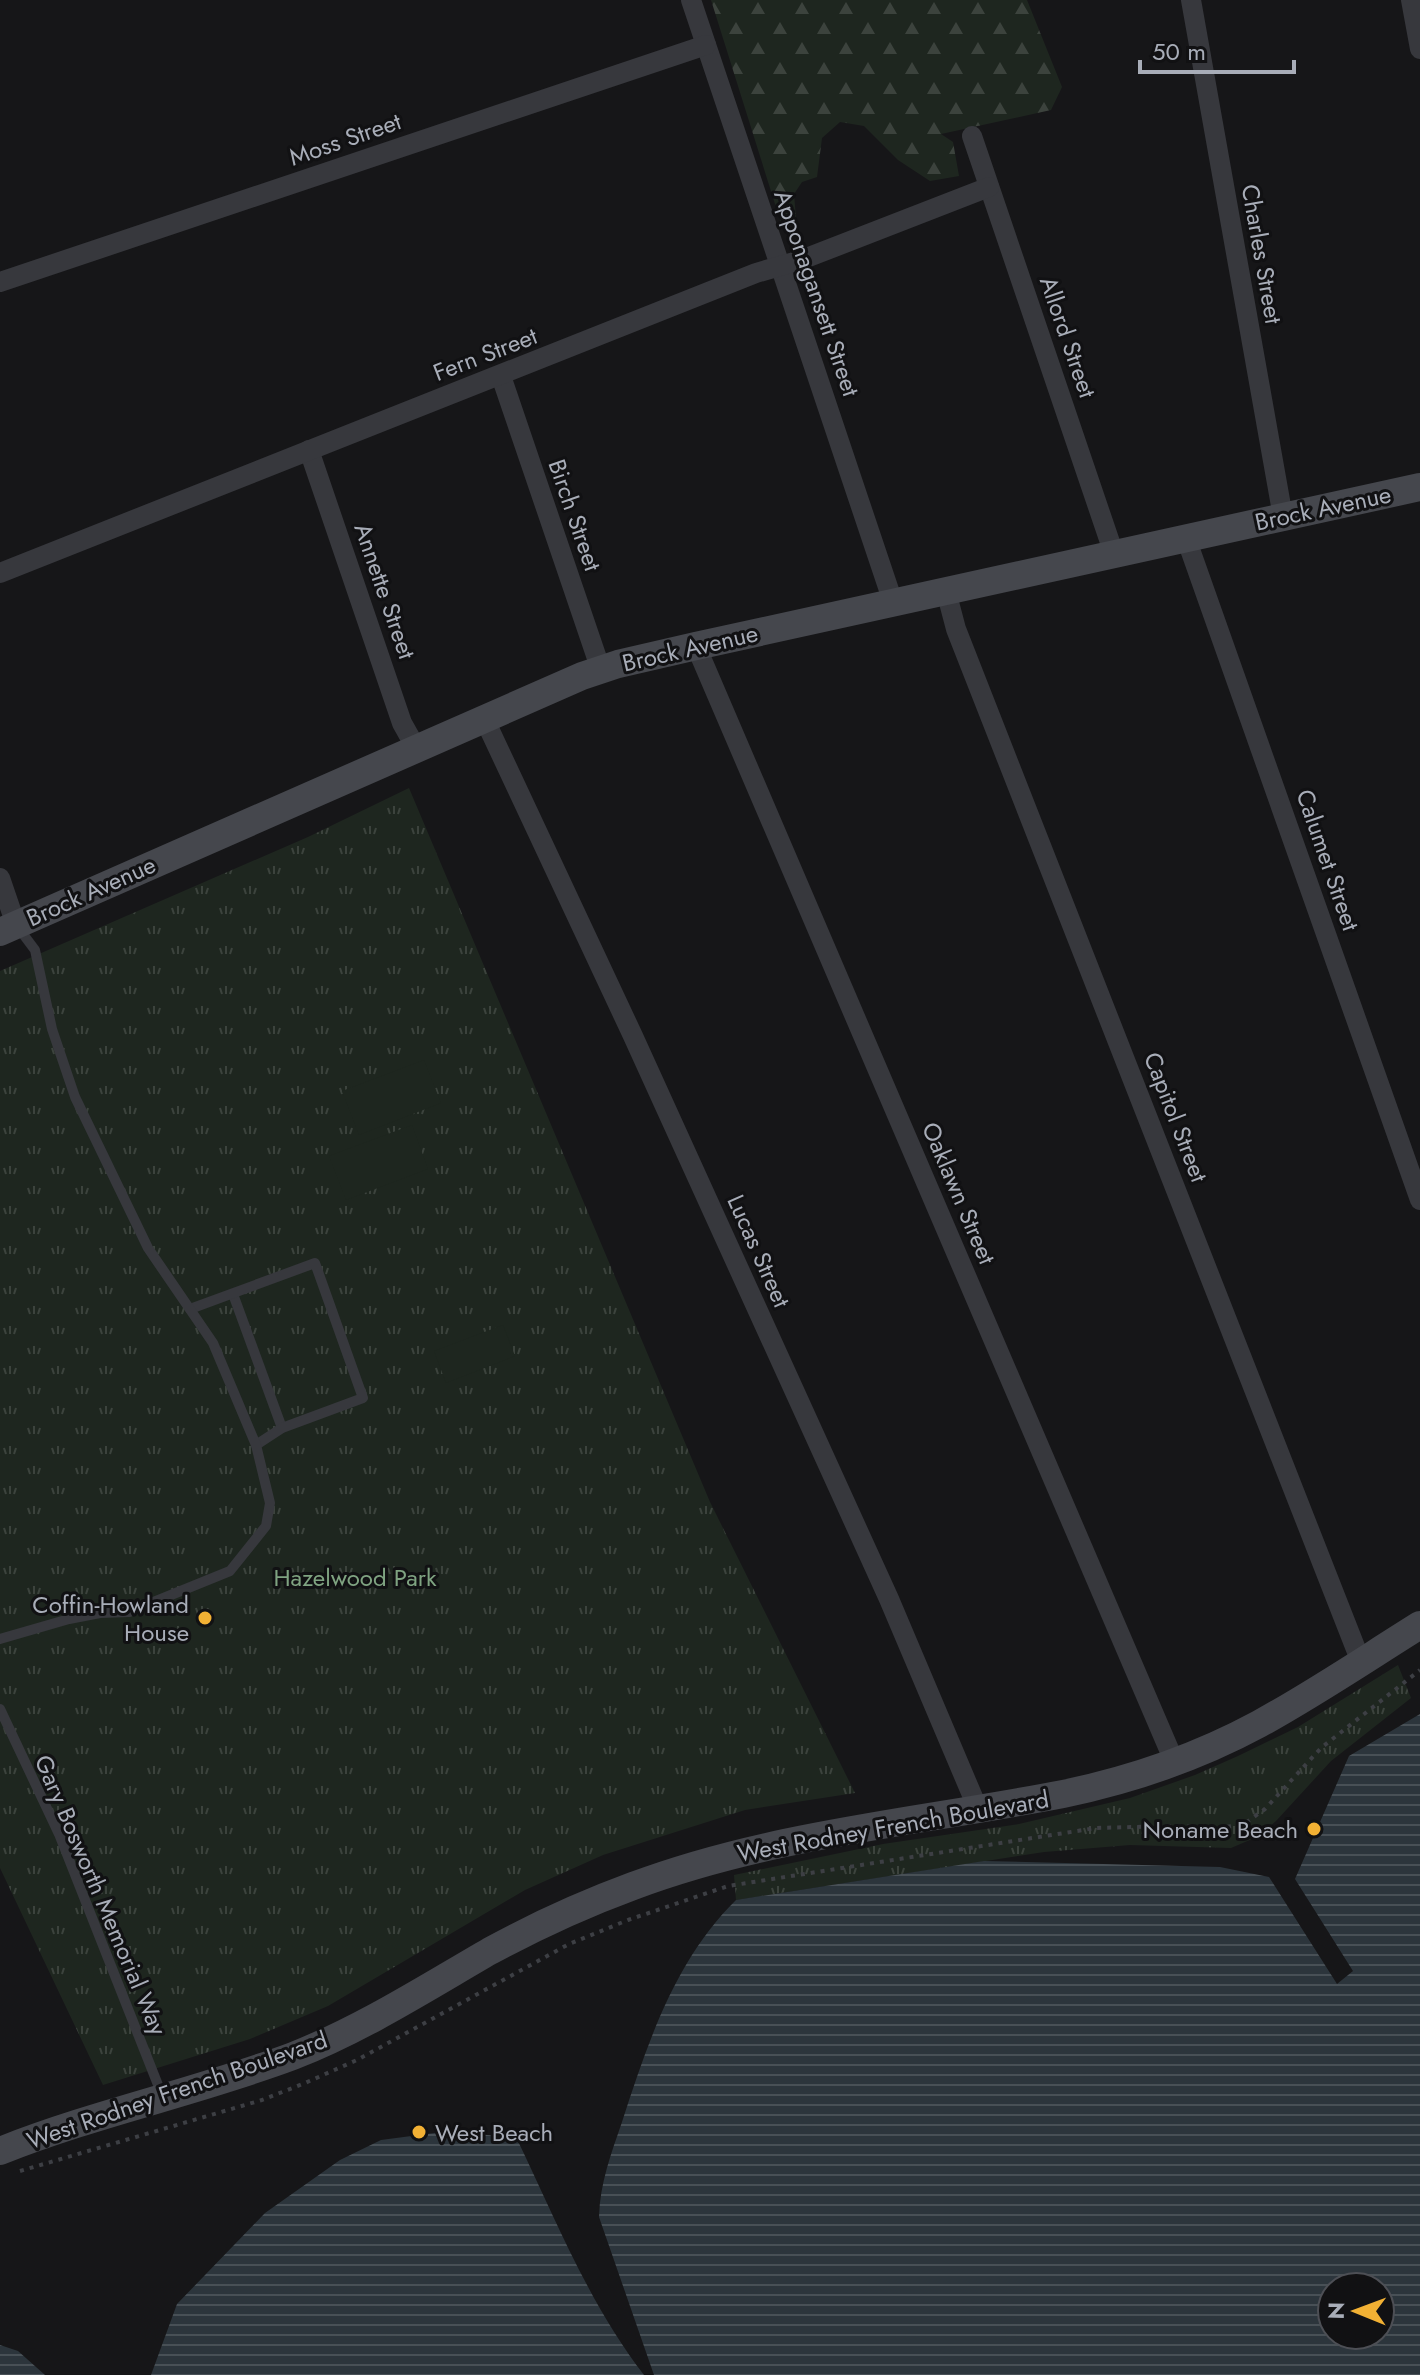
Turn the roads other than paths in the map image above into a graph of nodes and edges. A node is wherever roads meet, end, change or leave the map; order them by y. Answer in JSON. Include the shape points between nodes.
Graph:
{"nodes":[{"id":1,"x":691,"y":0,"type":"edge"},
{"id":2,"x":1191,"y":0,"type":"edge"},
{"id":3,"x":1411,"y":0,"type":"edge"},
{"id":4,"x":706,"y":45,"type":"junction"},
{"id":5,"x":1420,"y":49,"type":"edge"},
{"id":6,"x":972,"y":136,"type":"dead end"},
{"id":7,"x":989,"y":187,"type":"junction"},
{"id":8,"x":781,"y":266,"type":"junction"},
{"id":9,"x":0,"y":282,"type":"edge"},
{"id":10,"x":501,"y":376,"type":"junction"},
{"id":11,"x":309,"y":450,"type":"junction"},
{"id":12,"x":1420,"y":487,"type":"edge"},
{"id":13,"x":1283,"y":517,"type":"junction"},
{"id":14,"x":1186,"y":538,"type":"junction"},
{"id":15,"x":1114,"y":554,"type":"junction"},
{"id":16,"x":0,"y":573,"type":"edge"},
{"id":17,"x":946,"y":591,"type":"junction"},
{"id":18,"x":893,"y":602,"type":"junction"},
{"id":19,"x":696,"y":646,"type":"junction"},
{"id":20,"x":601,"y":670,"type":"junction"},
{"id":21,"x":484,"y":718,"type":"junction"},
{"id":22,"x":416,"y":748,"type":"junction"},
{"id":23,"x":0,"y":878,"type":"edge"},
{"id":24,"x":8,"y":928,"type":"edge"},
{"id":25,"x":1420,"y":1200,"type":"edge"},
{"id":26,"x":233,"y":1294,"type":"junction"},
{"id":27,"x":190,"y":1309,"type":"junction"},
{"id":28,"x":282,"y":1428,"type":"junction"},
{"id":29,"x":256,"y":1445,"type":"junction"},
{"id":30,"x":1420,"y":1625,"type":"edge"},
{"id":31,"x":0,"y":1639,"type":"edge"},
{"id":32,"x":1361,"y":1662,"type":"junction"},
{"id":33,"x":0,"y":1709,"type":"edge"},
{"id":34,"x":1174,"y":1761,"type":"junction"},
{"id":35,"x":978,"y":1809,"type":"junction"},
{"id":36,"x":163,"y":2097,"type":"junction"},
{"id":37,"x":7,"y":2162,"type":"edge"}],
"edges":[{"from":1,"to":4,"type":"street","name":"Apponagansett Street"},
{"from":2,"to":13,"type":"street","name":"Charles Street"},
{"from":3,"to":5,"type":"street"},
{"from":4,"to":8,"type":"street","name":"Apponagansett Street"},
{"from":4,"to":9,"type":"street","name":"Moss Street"},
{"from":6,"to":7,"type":"street","name":"Allord Street"},
{"from":7,"to":8,"type":"street","name":"Fern Street"},
{"from":7,"to":15,"type":"street","name":"Allord Street"},
{"from":8,"to":10,"type":"street","name":"Fern Street"},
{"from":8,"to":18,"type":"street","name":"Apponagansett Street"},
{"from":10,"to":11,"type":"street","name":"Fern Street"},
{"from":10,"to":20,"type":"street","name":"Birch Street"},
{"from":11,"to":16,"type":"street","name":"Fern Street"},
{"from":11,"to":22,"type":"street","name":"Annette Street","via":[[402,723]]},
{"from":12,"to":13,"type":"main road","name":"Brock Avenue"},
{"from":13,"to":14,"type":"main road","name":"Brock Avenue"},
{"from":14,"to":15,"type":"main road","name":"Brock Avenue"},
{"from":14,"to":25,"type":"street","name":"Calumet Street"},
{"from":15,"to":17,"type":"main road","name":"Brock Avenue"},
{"from":17,"to":18,"type":"main road","name":"Brock Avenue"},
{"from":17,"to":32,"type":"street","name":"Capitol Street","via":[[956,629]]},
{"from":18,"to":19,"type":"main road","name":"Brock Avenue"},
{"from":19,"to":20,"type":"main road","name":"Brock Avenue"},
{"from":19,"to":34,"type":"street","name":"Oaklawn Street"},
{"from":20,"to":21,"type":"main road","name":"Brock Avenue"},
{"from":21,"to":22,"type":"main road","name":"Brock Avenue"},
{"from":21,"to":35,"type":"street","name":"Lucas Street","via":[[882,1585]]},
{"from":22,"to":24,"type":"main road","name":"Brock Avenue"},
{"from":23,"to":24,"type":"street"},
{"from":24,"to":27,"type":"lane","via":[[35,950],[52,1029],[75,1097],[148,1248]]},
{"from":26,"to":27,"type":"lane"},
{"from":26,"to":28,"type":"lane"},
{"from":26,"to":28,"type":"lane","via":[[315,1263],[363,1398]]},
{"from":27,"to":29,"type":"lane","via":[[213,1343]]},
{"from":28,"to":29,"type":"lane"},
{"from":29,"to":31,"type":"lane","via":[[270,1503],[266,1526],[230,1571],[129,1612],[69,1619]]},
{"from":30,"to":32,"type":"main road","name":"West Rodney French Boulevard"},
{"from":32,"to":34,"type":"main road","name":"West Rodney French Boulevard","via":[[1259,1724]]},
{"from":33,"to":36,"type":"lane","name":"Gary Bosworth Memorial Way","via":[[59,1834]]},
{"from":34,"to":35,"type":"main road","name":"West Rodney French Boulevard","via":[[1084,1790]]},
{"from":35,"to":36,"type":"main road","name":"West Rodney French Boulevard","via":[[773,1844],[658,1877],[522,1935],[316,2046]]},
{"from":36,"to":37,"type":"main road","name":"West Rodney French Boulevard"}]}
